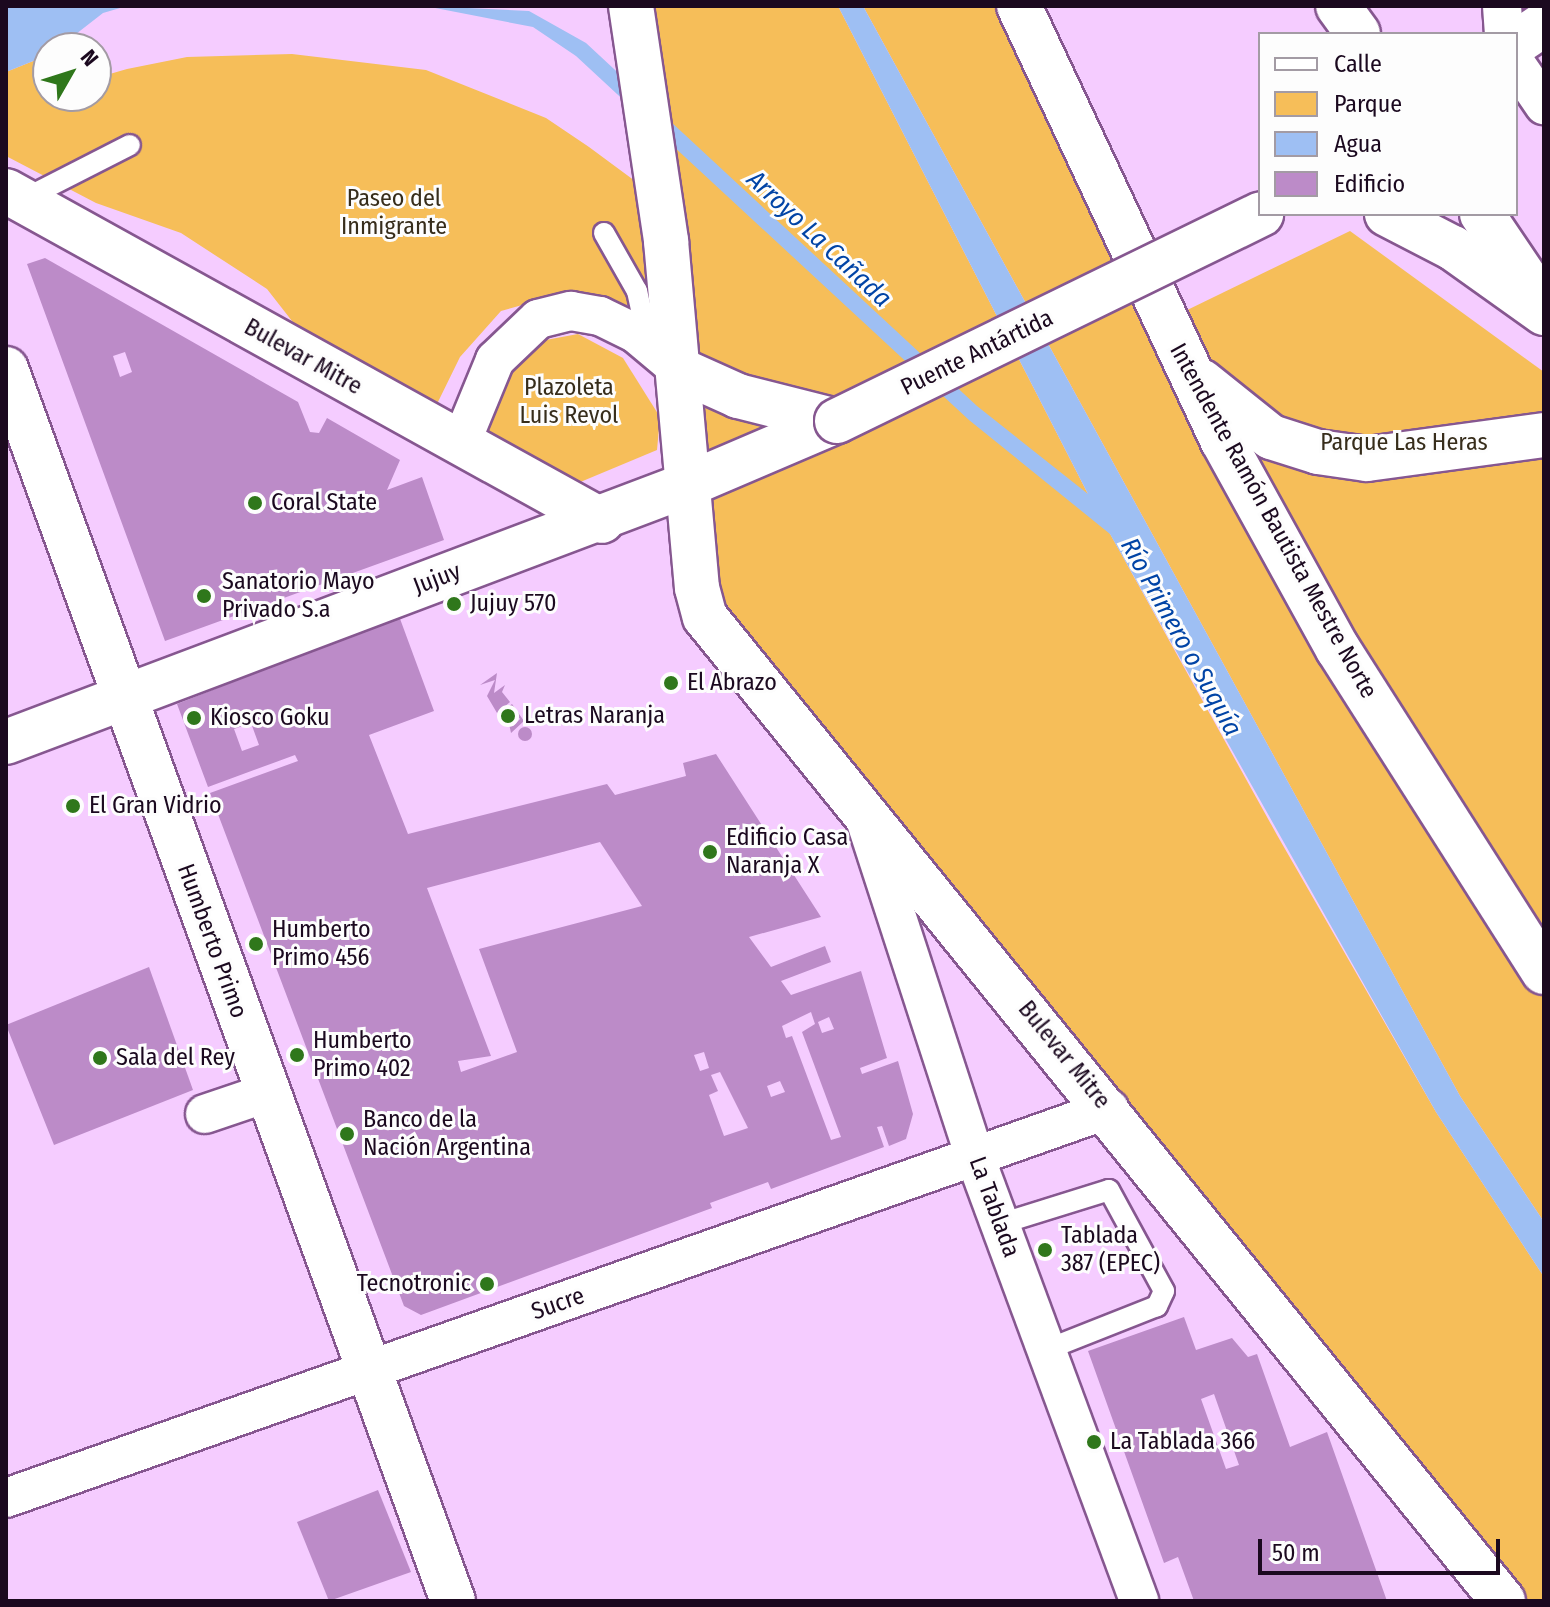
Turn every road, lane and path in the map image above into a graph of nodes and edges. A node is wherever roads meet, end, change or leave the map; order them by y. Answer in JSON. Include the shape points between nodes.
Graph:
{"nodes":[{"id":1,"x":631,"y":6,"type":"edge"},
{"id":2,"x":1019,"y":6,"type":"edge"},
{"id":3,"x":1338,"y":6,"type":"edge"},
{"id":4,"x":1502,"y":6,"type":"edge"},
{"id":5,"x":1544,"y":24,"type":"edge"},
{"id":6,"x":1357,"y":32,"type":"edge"},
{"id":7,"x":1504,"y":32,"type":"edge"},
{"id":8,"x":1518,"y":42,"type":"edge"},
{"id":9,"x":1518,"y":67,"type":"edge"},
{"id":10,"x":1544,"y":105,"type":"edge"},
{"id":11,"x":130,"y":145,"type":"dead end"},
{"id":12,"x":14,"y":195,"type":"edge"},
{"id":13,"x":1258,"y":215,"type":"edge"},
{"id":14,"x":1391,"y":216,"type":"edge"},
{"id":15,"x":1483,"y":216,"type":"edge"},
{"id":16,"x":604,"y":233,"type":"dead end"},
{"id":17,"x":1544,"y":306,"type":"edge"},
{"id":18,"x":1544,"y":313,"type":"edge"},
{"id":19,"x":663,"y":357,"type":"junction"},
{"id":20,"x":6,"y":369,"type":"edge"},
{"id":21,"x":1188,"y":370,"type":"junction"},
{"id":22,"x":837,"y":421,"type":"junction"},
{"id":23,"x":1544,"y":435,"type":"edge"},
{"id":24,"x":460,"y":445,"type":"junction"},
{"id":25,"x":689,"y":484,"type":"junction"},
{"id":26,"x":602,"y":521,"type":"junction"},
{"id":27,"x":123,"y":698,"type":"junction"},
{"id":28,"x":6,"y":742,"type":"edge"},
{"id":29,"x":861,"y":808,"type":"junction"},
{"id":30,"x":1544,"y":972,"type":"edge"},
{"id":31,"x":267,"y":1093,"type":"junction"},
{"id":32,"x":1109,"y":1109,"type":"junction"},
{"id":33,"x":205,"y":1114,"type":"dead end"},
{"id":34,"x":975,"y":1157,"type":"junction"},
{"id":35,"x":1000,"y":1224,"type":"junction"},
{"id":36,"x":1046,"y":1350,"type":"junction"},
{"id":37,"x":369,"y":1371,"type":"junction"},
{"id":38,"x":6,"y":1498,"type":"edge"},
{"id":39,"x":453,"y":1601,"type":"edge"},
{"id":40,"x":1139,"y":1601,"type":"edge"},
{"id":41,"x":1503,"y":1601,"type":"edge"}],
"edges":[{"from":1,"to":19,"type":"main road","via":[[666,241]]},
{"from":2,"to":21,"type":"main road","name":"Intendente Ramón Bautista Mestre Norte"},
{"from":3,"to":6,"type":"main road"},
{"from":4,"to":7,"type":"street"},
{"from":5,"to":8,"type":"main road"},
{"from":9,"to":10,"type":"street"},
{"from":11,"to":12,"type":"lane"},
{"from":12,"to":24,"type":"main road","name":"Bulevar Mitre"},
{"from":13,"to":22,"type":"main road","name":"Puente Antártida","bridge":true},
{"from":14,"to":18,"type":"main road","via":[[1453,248]]},
{"from":15,"to":17,"type":"main road"},
{"from":16,"to":19,"type":"lane","via":[[637,291]]},
{"from":19,"to":22,"type":"main road","via":[[738,396]]},
{"from":19,"to":24,"type":"street","via":[[622,324],[590,313],[538,319],[495,360]]},
{"from":19,"to":25,"type":"main road"},
{"from":20,"to":27,"type":"main road","name":"Humberto Primo"},
{"from":21,"to":23,"type":"main road","via":[[1271,437],[1318,452],[1367,459]]},
{"from":21,"to":30,"type":"main road","name":"Intendente Ramón Bautista Mestre Norte","via":[[1338,649]]},
{"from":22,"to":25,"type":"main road","name":"Puente Antártida"},
{"from":24,"to":26,"type":"main road","name":"Bulevar Mitre"},
{"from":25,"to":26,"type":"main road","name":"Jujuy"},
{"from":25,"to":29,"type":"main road","name":"Bulevar Mitre","via":[[705,617]]},
{"from":26,"to":27,"type":"main road","name":"Jujuy"},
{"from":27,"to":28,"type":"main road","name":"Jujuy"},
{"from":27,"to":31,"type":"main road","name":"Humberto Primo"},
{"from":29,"to":32,"type":"main road","name":"Bulevar Mitre"},
{"from":29,"to":34,"type":"street","name":"La Tablada"},
{"from":31,"to":33,"type":"street"},
{"from":31,"to":37,"type":"main road","name":"Humberto Primo"},
{"from":32,"to":34,"type":"street","name":"Sucre"},
{"from":32,"to":41,"type":"main road","name":"Bulevar Mitre"},
{"from":34,"to":35,"type":"street","name":"La Tablada"},
{"from":34,"to":37,"type":"street","name":"Sucre"},
{"from":35,"to":36,"type":"street","name":"La Tablada"},
{"from":35,"to":36,"type":"lane","via":[[1109,1190],[1164,1291],[1157,1306]]},
{"from":36,"to":40,"type":"street","name":"La Tablada"},
{"from":37,"to":38,"type":"street","name":"Sucre"},
{"from":37,"to":39,"type":"main road","name":"Humberto Primo"}]}
